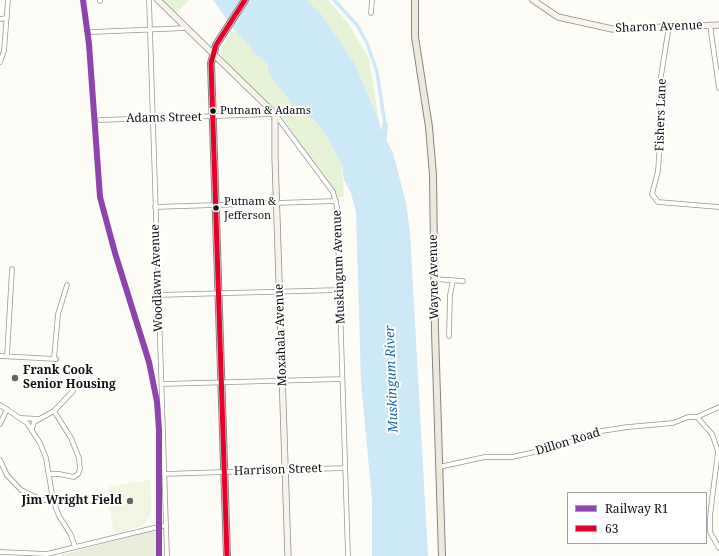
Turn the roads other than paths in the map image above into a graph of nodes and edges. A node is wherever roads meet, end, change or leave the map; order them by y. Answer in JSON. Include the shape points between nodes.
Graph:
{"nodes":[{"id":1,"x":8,"y":0,"type":"edge"},
{"id":2,"x":148,"y":0,"type":"edge"},
{"id":3,"x":158,"y":0,"type":"edge"},
{"id":4,"x":245,"y":0,"type":"edge"},
{"id":5,"x":372,"y":0,"type":"edge"},
{"id":6,"x":415,"y":0,"type":"edge"},
{"id":7,"x":533,"y":0,"type":"edge"},
{"id":8,"x":371,"y":14,"type":"dead end"},
{"id":9,"x":7,"y":18,"type":"junction"},
{"id":10,"x":0,"y":19,"type":"edge"},
{"id":11,"x":719,"y":24,"type":"edge"},
{"id":12,"x":710,"y":25,"type":"junction"},
{"id":13,"x":668,"y":26,"type":"junction"},
{"id":14,"x":187,"y":28,"type":"junction"},
{"id":15,"x":149,"y":30,"type":"junction"},
{"id":16,"x":92,"y":32,"type":"dead end"},
{"id":17,"x":213,"y":54,"type":"junction"},
{"id":18,"x":0,"y":62,"type":"edge"},
{"id":19,"x":719,"y":88,"type":"edge"},
{"id":20,"x":276,"y":114,"type":"junction"},
{"id":21,"x":213,"y":117,"type":"junction"},
{"id":22,"x":152,"y":119,"type":"junction"},
{"id":23,"x":100,"y":120,"type":"dead end"},
{"id":24,"x":336,"y":201,"type":"junction"},
{"id":25,"x":277,"y":203,"type":"junction"},
{"id":26,"x":216,"y":205,"type":"junction"},
{"id":27,"x":155,"y":207,"type":"junction"},
{"id":28,"x":719,"y":207,"type":"edge"},
{"id":29,"x":12,"y":269,"type":"dead end"},
{"id":30,"x":434,"y":279,"type":"junction"},
{"id":31,"x":454,"y":280,"type":"junction"},
{"id":32,"x":463,"y":281,"type":"dead end"},
{"id":33,"x":67,"y":285,"type":"dead end"},
{"id":34,"x":339,"y":290,"type":"junction"},
{"id":35,"x":280,"y":292,"type":"junction"},
{"id":36,"x":219,"y":293,"type":"junction"},
{"id":37,"x":157,"y":295,"type":"junction"},
{"id":38,"x":449,"y":336,"type":"dead end"},
{"id":39,"x":0,"y":356,"type":"edge"},
{"id":40,"x":7,"y":356,"type":"junction"},
{"id":41,"x":342,"y":379,"type":"junction"},
{"id":42,"x":283,"y":381,"type":"junction"},
{"id":43,"x":221,"y":382,"type":"junction"},
{"id":44,"x":162,"y":384,"type":"junction"},
{"id":45,"x":73,"y":391,"type":"dead end"},
{"id":46,"x":0,"y":405,"type":"edge"},
{"id":47,"x":719,"y":407,"type":"edge"},
{"id":48,"x":7,"y":409,"type":"junction"},
{"id":49,"x":54,"y":411,"type":"junction"},
{"id":50,"x":697,"y":417,"type":"junction"},
{"id":51,"x":20,"y":418,"type":"junction"},
{"id":52,"x":38,"y":419,"type":"junction"},
{"id":53,"x":0,"y":424,"type":"edge"},
{"id":54,"x":32,"y":429,"type":"junction"},
{"id":55,"x":0,"y":460,"type":"edge"},
{"id":56,"x":439,"y":467,"type":"junction"},
{"id":57,"x":344,"y":468,"type":"junction"},
{"id":58,"x":285,"y":470,"type":"junction"},
{"id":59,"x":224,"y":472,"type":"junction"},
{"id":60,"x":49,"y":474,"type":"junction"},
{"id":61,"x":164,"y":474,"type":"junction"},
{"id":62,"x":53,"y":500,"type":"junction"},
{"id":63,"x":166,"y":525,"type":"junction"},
{"id":64,"x":75,"y":547,"type":"junction"},
{"id":65,"x":719,"y":548,"type":"edge"},
{"id":66,"x":0,"y":552,"type":"edge"},
{"id":67,"x":168,"y":556,"type":"edge"},
{"id":68,"x":227,"y":556,"type":"edge"},
{"id":69,"x":288,"y":556,"type":"edge"},
{"id":70,"x":348,"y":556,"type":"edge"},
{"id":71,"x":442,"y":556,"type":"edge"}],
"edges":[{"from":1,"to":9,"type":"street"},
{"from":2,"to":15,"type":"street","name":"Woodlawn Avenue"},
{"from":3,"to":14,"type":"street","name":"Muskingum Avenue"},
{"from":4,"to":17,"type":"main road"},
{"from":5,"to":8,"type":"street"},
{"from":6,"to":30,"type":"main road","name":"Wayne Avenue","via":[[415,37],[431,146]]},
{"from":7,"to":13,"type":"street","name":"Sharon Avenue","via":[[558,17],[594,26],[628,30]]},
{"from":9,"to":10,"type":"street"},
{"from":9,"to":18,"type":"street","via":[[4,56]]},
{"from":11,"to":12,"type":"street","name":"Sharon Avenue"},
{"from":12,"to":13,"type":"street","name":"Sharon Avenue"},
{"from":12,"to":19,"type":"street"},
{"from":13,"to":28,"type":"street","name":"Fishers Lane","via":[[661,76],[658,171],[652,194],[658,202]]},
{"from":14,"to":15,"type":"street"},
{"from":14,"to":17,"type":"street","name":"Muskingum Avenue"},
{"from":15,"to":16,"type":"street"},
{"from":15,"to":22,"type":"street","name":"Woodlawn Avenue"},
{"from":17,"to":20,"type":"street","name":"Muskingum Avenue"},
{"from":17,"to":21,"type":"main road"},
{"from":20,"to":21,"type":"street","name":"Adams Street"},
{"from":20,"to":24,"type":"street","name":"Muskingum Avenue","via":[[329,187]]},
{"from":20,"to":25,"type":"street","name":"Moxahala Avenue"},
{"from":21,"to":22,"type":"street","name":"Adams Street"},
{"from":21,"to":26,"type":"main road"},
{"from":22,"to":23,"type":"street","name":"Adams Street"},
{"from":22,"to":27,"type":"street","name":"Woodlawn Avenue"},
{"from":24,"to":25,"type":"street"},
{"from":24,"to":34,"type":"street","name":"Muskingum Avenue"},
{"from":25,"to":26,"type":"street"},
{"from":25,"to":35,"type":"street","name":"Moxahala Avenue"},
{"from":26,"to":27,"type":"street"},
{"from":26,"to":36,"type":"main road"},
{"from":27,"to":37,"type":"street","name":"Woodlawn Avenue"},
{"from":29,"to":40,"type":"street"},
{"from":30,"to":31,"type":"street"},
{"from":30,"to":56,"type":"main road","name":"Wayne Avenue"},
{"from":31,"to":32,"type":"street"},
{"from":31,"to":38,"type":"street","via":[[450,295]]},
{"from":33,"to":40,"type":"street","via":[[58,314],[55,359]]},
{"from":34,"to":35,"type":"street"},
{"from":34,"to":41,"type":"street","name":"Muskingum Avenue"},
{"from":35,"to":36,"type":"street"},
{"from":35,"to":42,"type":"street","name":"Moxahala Avenue"},
{"from":36,"to":37,"type":"street"},
{"from":36,"to":43,"type":"main road"},
{"from":37,"to":44,"type":"street","name":"Woodlawn Avenue"},
{"from":39,"to":40,"type":"street"},
{"from":41,"to":42,"type":"street"},
{"from":41,"to":57,"type":"street","name":"Muskingum Avenue"},
{"from":42,"to":43,"type":"street"},
{"from":42,"to":58,"type":"street","name":"Moxahala Avenue"},
{"from":43,"to":44,"type":"street"},
{"from":43,"to":59,"type":"main road"},
{"from":44,"to":61,"type":"street","name":"Woodlawn Avenue"},
{"from":45,"to":49,"type":"street"},
{"from":46,"to":48,"type":"street"},
{"from":47,"to":50,"type":"street","name":"Dillon Road"},
{"from":48,"to":51,"type":"street"},
{"from":48,"to":53,"type":"street"},
{"from":49,"to":52,"type":"street"},
{"from":49,"to":60,"type":"street","via":[[72,438],[79,472],[74,477]]},
{"from":50,"to":56,"type":"street","name":"Dillon Road","via":[[688,417],[673,423],[603,431],[557,447],[512,457],[485,457]]},
{"from":50,"to":65,"type":"street","via":[[712,434],[718,451],[710,532]]},
{"from":51,"to":52,"type":"street"},
{"from":51,"to":54,"type":"street"},
{"from":52,"to":54,"type":"street"},
{"from":54,"to":60,"type":"street","via":[[44,450]]},
{"from":55,"to":62,"type":"street","via":[[7,475],[21,490],[42,500]]},
{"from":56,"to":71,"type":"main road","name":"Wayne Avenue"},
{"from":57,"to":58,"type":"street","name":"Harrison Street"},
{"from":57,"to":70,"type":"street","name":"Muskingum Avenue"},
{"from":58,"to":59,"type":"street","name":"Harrison Street"},
{"from":58,"to":69,"type":"street","name":"Moxahala Avenue"},
{"from":59,"to":61,"type":"street","name":"Harrison Street"},
{"from":59,"to":68,"type":"main road"},
{"from":60,"to":62,"type":"street"},
{"from":61,"to":63,"type":"street","name":"Woodlawn Avenue"},
{"from":62,"to":64,"type":"street"},
{"from":63,"to":64,"type":"street"},
{"from":63,"to":67,"type":"street","name":"Woodlawn Avenue"},
{"from":64,"to":66,"type":"street","via":[[47,554]]}]}
